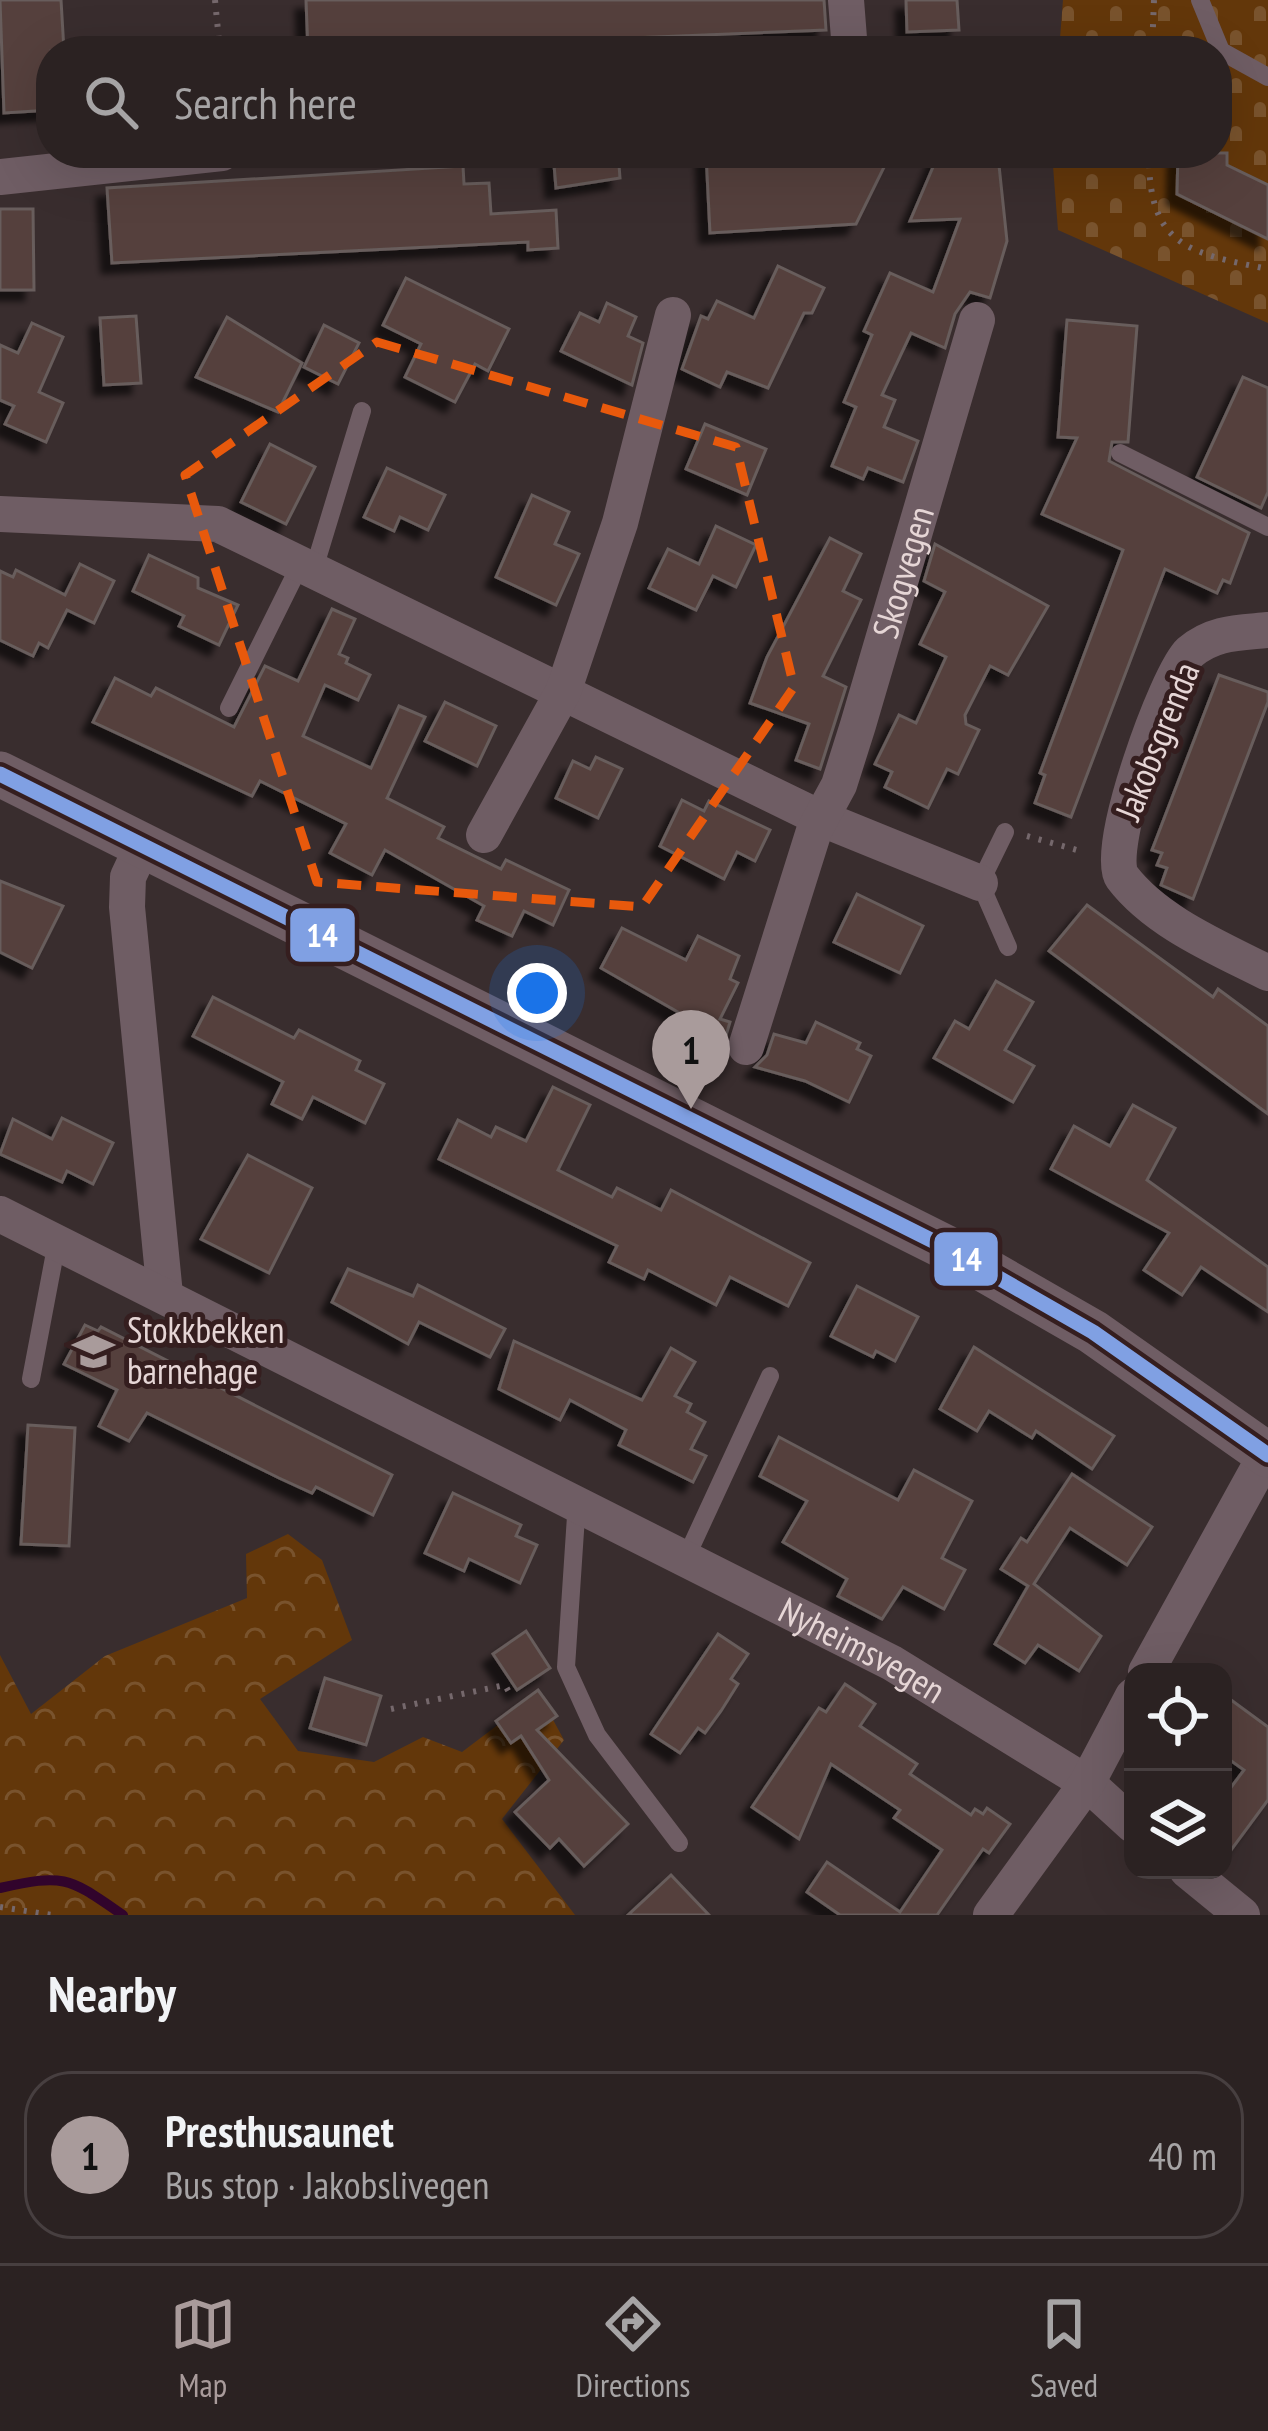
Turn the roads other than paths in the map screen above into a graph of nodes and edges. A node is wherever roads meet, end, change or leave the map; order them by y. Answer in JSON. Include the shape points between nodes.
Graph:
{"nodes":[{"id":1,"x":846,"y":0,"type":"edge"},
{"id":2,"x":1200,"y":0,"type":"edge"},
{"id":3,"x":849,"y":36,"type":"edge"},
{"id":4,"x":1215,"y":36,"type":"edge"},
{"id":5,"x":1232,"y":57,"type":"edge"},
{"id":6,"x":1268,"y":77,"type":"edge"},
{"id":7,"x":83,"y":168,"type":"edge"},
{"id":8,"x":0,"y":177,"type":"edge"},
{"id":9,"x":673,"y":315,"type":"dead end"},
{"id":10,"x":977,"y":320,"type":"dead end"},
{"id":11,"x":362,"y":411,"type":"dead end"},
{"id":12,"x":1120,"y":453,"type":"dead end"},
{"id":13,"x":0,"y":514,"type":"edge"},
{"id":14,"x":1268,"y":527,"type":"edge"},
{"id":15,"x":307,"y":566,"type":"junction"},
{"id":16,"x":1268,"y":629,"type":"edge"},
{"id":17,"x":562,"y":692,"type":"junction"},
{"id":18,"x":229,"y":708,"type":"dead end"},
{"id":19,"x":0,"y":774,"type":"edge"},
{"id":20,"x":820,"y":818,"type":"junction"},
{"id":21,"x":1005,"y":832,"type":"road end"},
{"id":22,"x":484,"y":835,"type":"dead end"},
{"id":23,"x":143,"y":845,"type":"junction"},
{"id":24,"x":980,"y":883,"type":"junction"},
{"id":25,"x":1008,"y":947,"type":"dead end"},
{"id":26,"x":1268,"y":973,"type":"edge"},
{"id":27,"x":746,"y":1047,"type":"dead end"},
{"id":28,"x":0,"y":1214,"type":"edge"},
{"id":29,"x":57,"y":1243,"type":"junction"},
{"id":30,"x":165,"y":1295,"type":"junction"},
{"id":31,"x":770,"y":1376,"type":"dead end"},
{"id":32,"x":31,"y":1379,"type":"dead end"},
{"id":33,"x":1268,"y":1453,"type":"edge"},
{"id":34,"x":577,"y":1501,"type":"junction"},
{"id":35,"x":683,"y":1562,"type":"junction"},
{"id":36,"x":1151,"y":1663,"type":"edge"},
{"id":37,"x":1124,"y":1713,"type":"edge"},
{"id":38,"x":1087,"y":1783,"type":"junction"},
{"id":39,"x":1124,"y":1817,"type":"edge"},
{"id":40,"x":679,"y":1843,"type":"dead end"},
{"id":41,"x":1198,"y":1879,"type":"edge"},
{"id":42,"x":991,"y":1915,"type":"edge"},
{"id":43,"x":1242,"y":1915,"type":"edge"}],
"edges":[{"from":1,"to":3,"type":"street"},
{"from":2,"to":4,"type":"lane"},
{"from":5,"to":6,"type":"lane"},
{"from":7,"to":8,"type":"street"},
{"from":9,"to":17,"type":"street","via":[[620,523]]},
{"from":10,"to":20,"type":"street","name":"Skogvegen","via":[[845,765]]},
{"from":11,"to":15,"type":"lane"},
{"from":12,"to":14,"type":"lane"},
{"from":13,"to":15,"type":"street","via":[[218,524]]},
{"from":15,"to":17,"type":"street"},
{"from":15,"to":18,"type":"lane"},
{"from":16,"to":26,"type":"street","name":"Jakobsgrenda","via":[[1213,636],[1185,656],[1133,785],[1115,864],[1191,934]]},
{"from":17,"to":20,"type":"street"},
{"from":17,"to":22,"type":"street"},
{"from":19,"to":23,"type":"street"},
{"from":20,"to":24,"type":"street"},
{"from":20,"to":27,"type":"street","name":"Skogvegen"},
{"from":21,"to":24,"type":"lane"},
{"from":23,"to":30,"type":"street","via":[[127,889]]},
{"from":23,"to":33,"type":"street","via":[[943,1246],[1093,1332]]},
{"from":24,"to":25,"type":"lane"},
{"from":28,"to":29,"type":"street","name":"Nyheimsvegen"},
{"from":29,"to":30,"type":"street","name":"Nyheimsvegen"},
{"from":29,"to":32,"type":"lane"},
{"from":30,"to":34,"type":"street","name":"Nyheimsvegen"},
{"from":31,"to":35,"type":"lane"},
{"from":33,"to":36,"type":"street"},
{"from":34,"to":35,"type":"street","name":"Nyheimsvegen"},
{"from":34,"to":40,"type":"lane","via":[[566,1667],[597,1735]]},
{"from":35,"to":38,"type":"street","name":"Nyheimsvegen","via":[[892,1663]]},
{"from":37,"to":38,"type":"street"},
{"from":38,"to":39,"type":"street","name":"Nyheimsvegen"},
{"from":38,"to":42,"type":"street"},
{"from":41,"to":43,"type":"street"}]}
